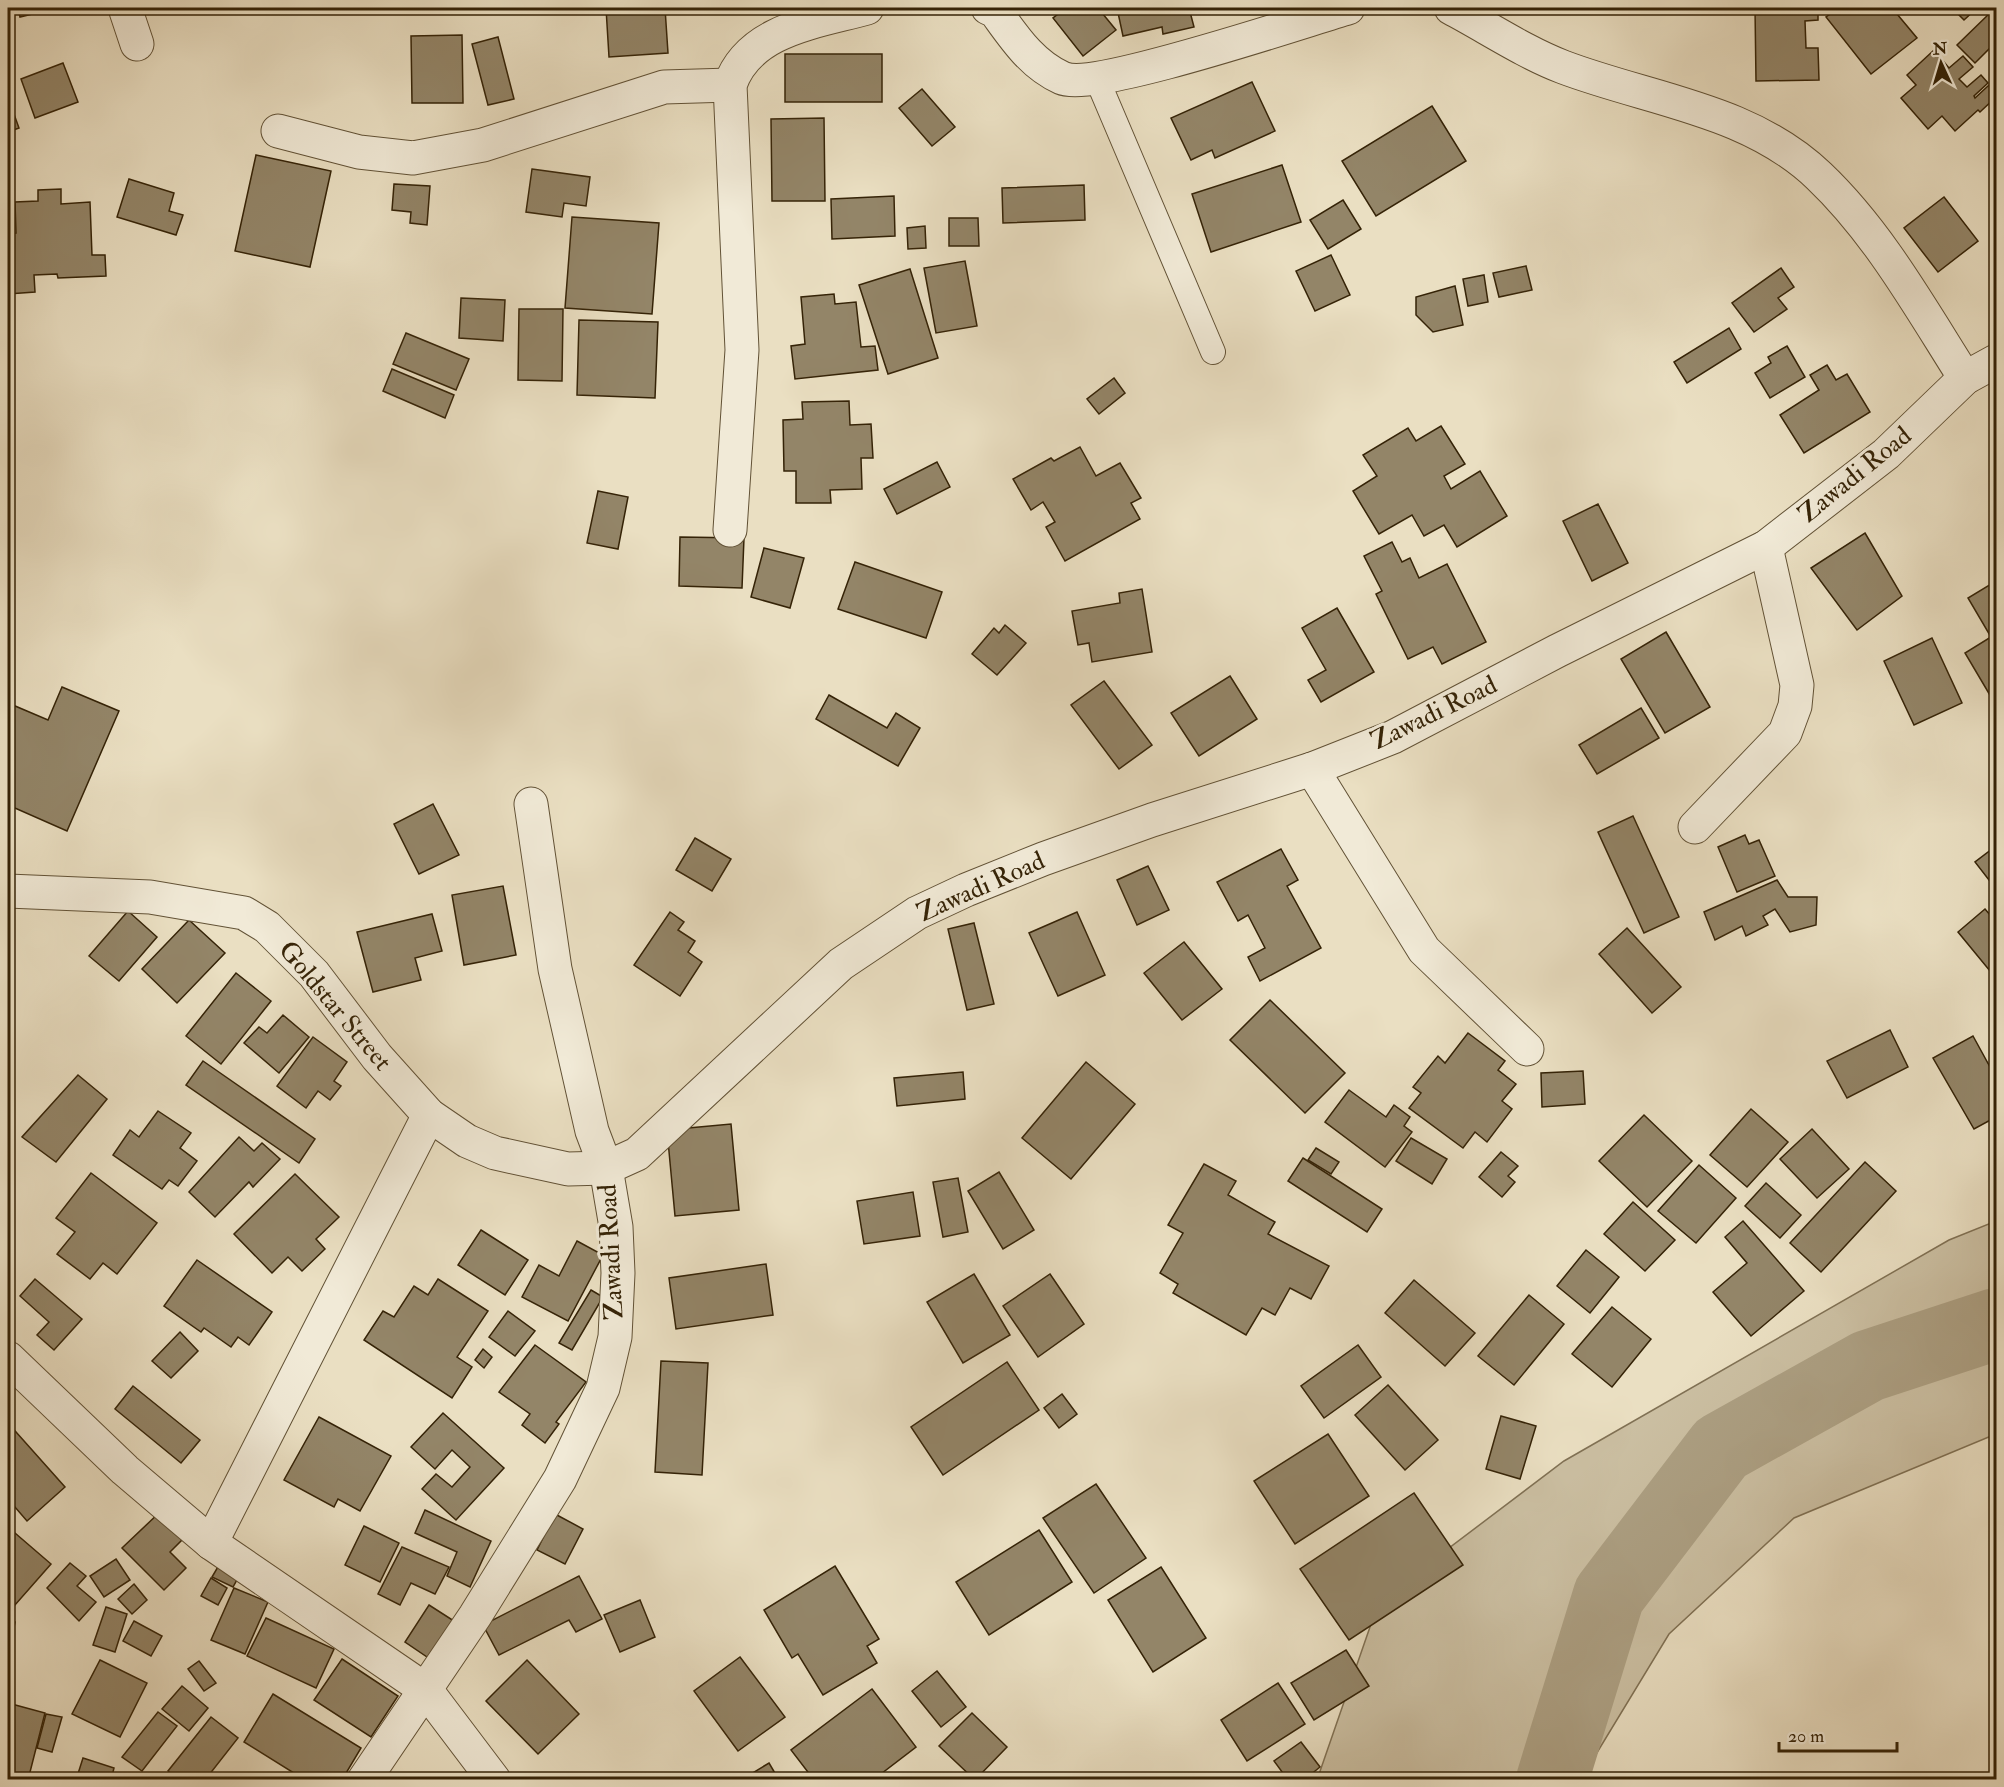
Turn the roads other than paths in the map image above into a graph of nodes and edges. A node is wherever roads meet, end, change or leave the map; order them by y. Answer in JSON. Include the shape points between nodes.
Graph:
{"nodes":[{"id":1,"x":125,"y":8,"type":"edge"},
{"id":2,"x":867,"y":8,"type":"edge"},
{"id":3,"x":988,"y":8,"type":"edge"},
{"id":4,"x":1348,"y":8,"type":"edge"},
{"id":5,"x":1451,"y":8,"type":"edge"},
{"id":6,"x":137,"y":44,"type":"dead end"},
{"id":7,"x":1097,"y":79,"type":"junction"},
{"id":8,"x":730,"y":85,"type":"junction"},
{"id":9,"x":278,"y":131,"type":"dead end"},
{"id":10,"x":1213,"y":352,"type":"dead end"},
{"id":11,"x":1996,"y":361,"type":"edge"},
{"id":12,"x":1965,"y":378,"type":"junction"},
{"id":13,"x":730,"y":530,"type":"dead end"},
{"id":14,"x":1766,"y":547,"type":"junction"},
{"id":15,"x":1312,"y":769,"type":"junction"},
{"id":16,"x":531,"y":804,"type":"dead end"},
{"id":17,"x":1695,"y":827,"type":"dead end"},
{"id":18,"x":8,"y":891,"type":"edge"},
{"id":19,"x":1527,"y":1049,"type":"dead end"},
{"id":20,"x":429,"y":1115,"type":"junction"},
{"id":21,"x":606,"y":1168,"type":"junction"},
{"id":22,"x":8,"y":1358,"type":"edge"},
{"id":23,"x":211,"y":1544,"type":"junction"},
{"id":24,"x":426,"y":1690,"type":"junction"},
{"id":25,"x":364,"y":1779,"type":"edge"},
{"id":26,"x":494,"y":1779,"type":"edge"}],
"edges":[{"from":1,"to":6,"type":"street"},
{"from":2,"to":8,"type":"street","via":[[771,36],[735,69]]},
{"from":3,"to":7,"type":"street","via":[[995,11],[1032,59],[1064,79]]},
{"from":4,"to":7,"type":"street"},
{"from":5,"to":12,"type":"street","via":[[1562,66],[1747,127],[1783,148],[1819,176],[1856,216]]},
{"from":7,"to":10,"type":"lane"},
{"from":8,"to":9,"type":"street","via":[[664,87],[483,145],[413,158],[359,152]]},
{"from":8,"to":13,"type":"street","via":[[742,350]]},
{"from":11,"to":12,"type":"street","name":"Zawadi Road"},
{"from":12,"to":14,"type":"street","name":"Zawadi Road","via":[[1886,454]]},
{"from":14,"to":15,"type":"street","name":"Zawadi Road","via":[[1394,737]]},
{"from":14,"to":17,"type":"street","via":[[1797,685],[1795,706],[1785,733]]},
{"from":15,"to":19,"type":"street","via":[[1424,950]]},
{"from":15,"to":21,"type":"street","name":"Zawadi Road","via":[[1043,859],[917,914],[841,964],[638,1154]]},
{"from":16,"to":21,"type":"street","via":[[557,980],[592,1131]]},
{"from":18,"to":20,"type":"street","name":"Goldstar Street","via":[[150,897],[244,913],[267,927],[314,974],[377,1057]]},
{"from":20,"to":21,"type":"street","name":"Goldstar Street","via":[[467,1141],[495,1153],[568,1169]]},
{"from":20,"to":23,"type":"street"},
{"from":21,"to":24,"type":"street","name":"Zawadi Road","via":[[616,1227],[618,1295],[615,1337],[603,1388],[560,1479]]},
{"from":22,"to":23,"type":"street","via":[[125,1470]]},
{"from":23,"to":24,"type":"street"},
{"from":24,"to":25,"type":"street","name":"Zawadi Road"},
{"from":24,"to":26,"type":"street"}]}
